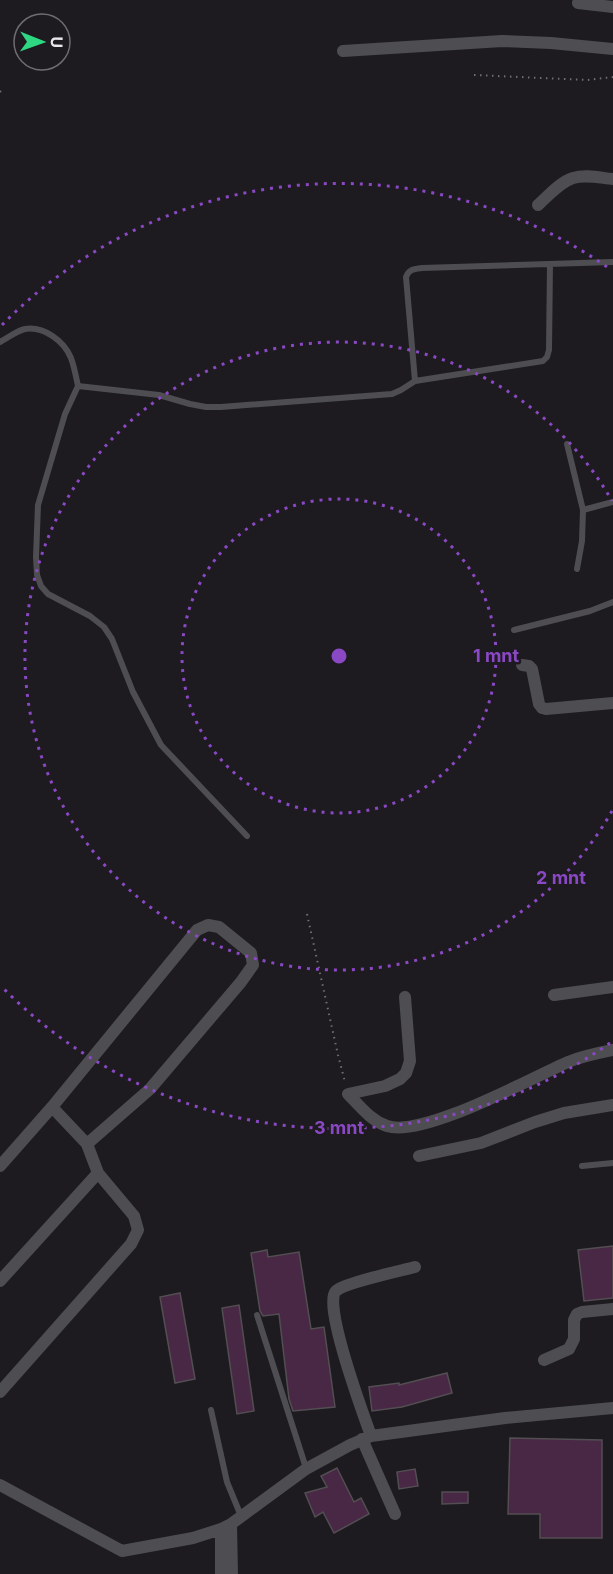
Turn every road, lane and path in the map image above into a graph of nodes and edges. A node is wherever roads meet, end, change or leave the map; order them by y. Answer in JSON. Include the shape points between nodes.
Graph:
{"nodes":[{"id":1,"x":578,"y":3,"type":"dead end"},
{"id":2,"x":613,"y":8,"type":"edge"},
{"id":3,"x":613,"y":49,"type":"edge"},
{"id":4,"x":343,"y":51,"type":"dead end"},
{"id":5,"x":474,"y":75,"type":"dead end"},
{"id":6,"x":613,"y":77,"type":"edge"},
{"id":7,"x":613,"y":179,"type":"edge"},
{"id":8,"x":538,"y":205,"type":"dead end"},
{"id":9,"x":613,"y":262,"type":"edge"},
{"id":10,"x":550,"y":264,"type":"junction"},
{"id":11,"x":0,"y":342,"type":"edge"},
{"id":12,"x":415,"y":381,"type":"junction"},
{"id":13,"x":78,"y":386,"type":"junction"},
{"id":14,"x":567,"y":444,"type":"dead end"},
{"id":15,"x":613,"y":502,"type":"edge"},
{"id":16,"x":583,"y":510,"type":"junction"},
{"id":17,"x":577,"y":568,"type":"dead end"},
{"id":18,"x":613,"y":602,"type":"edge"},
{"id":19,"x":514,"y":630,"type":"dead end"},
{"id":20,"x":522,"y":665,"type":"dead end"},
{"id":21,"x":613,"y":703,"type":"edge"},
{"id":22,"x":247,"y":836,"type":"dead end"},
{"id":23,"x":307,"y":914,"type":"dead end"},
{"id":24,"x":613,"y":987,"type":"edge"},
{"id":25,"x":554,"y":995,"type":"dead end"},
{"id":26,"x":405,"y":997,"type":"dead end"},
{"id":27,"x":613,"y":1050,"type":"edge"},
{"id":28,"x":348,"y":1094,"type":"junction"},
{"id":29,"x":613,"y":1105,"type":"edge"},
{"id":30,"x":52,"y":1107,"type":"junction"},
{"id":31,"x":87,"y":1144,"type":"junction"},
{"id":32,"x":419,"y":1156,"type":"dead end"},
{"id":33,"x":613,"y":1163,"type":"edge"},
{"id":34,"x":0,"y":1166,"type":"edge"},
{"id":35,"x":582,"y":1166,"type":"dead end"},
{"id":36,"x":99,"y":1173,"type":"junction"},
{"id":37,"x":415,"y":1267,"type":"dead end"},
{"id":38,"x":0,"y":1281,"type":"edge"},
{"id":39,"x":613,"y":1309,"type":"edge"},
{"id":40,"x":256,"y":1315,"type":"dead end"},
{"id":41,"x":544,"y":1360,"type":"dead end"},
{"id":42,"x":0,"y":1392,"type":"edge"},
{"id":43,"x":613,"y":1408,"type":"edge"},
{"id":44,"x":211,"y":1410,"type":"dead end"},
{"id":45,"x":367,"y":1438,"type":"junction"},
{"id":46,"x":306,"y":1469,"type":"junction"},
{"id":47,"x":0,"y":1485,"type":"edge"},
{"id":48,"x":394,"y":1514,"type":"dead end"},
{"id":49,"x":241,"y":1516,"type":"junction"},
{"id":50,"x":226,"y":1526,"type":"junction"},
{"id":51,"x":221,"y":1574,"type":"edge"},
{"id":52,"x":232,"y":1574,"type":"edge"}],
"edges":[{"from":1,"to":2,"type":"street"},
{"from":3,"to":4,"type":"street","via":[[502,41]]},
{"from":5,"to":6,"type":"path","via":[[587,80]]},
{"from":7,"to":8,"type":"street","via":[[573,178]]},
{"from":9,"to":10,"type":"lane"},
{"from":10,"to":12,"type":"lane","via":[[549,350],[543,361]]},
{"from":10,"to":12,"type":"lane","via":[[422,268],[408,272]]},
{"from":11,"to":13,"type":"lane","via":[[25,329],[52,335],[71,358]]},
{"from":12,"to":13,"type":"lane","via":[[392,394],[221,407]]},
{"from":13,"to":22,"type":"lane","via":[[65,414],[38,505],[36,557],[41,586],[104,627],[132,692],[161,745]]},
{"from":14,"to":16,"type":"lane"},
{"from":15,"to":16,"type":"lane"},
{"from":16,"to":17,"type":"lane"},
{"from":18,"to":19,"type":"lane"},
{"from":20,"to":21,"type":"street","via":[[532,669],[542,708]]},
{"from":23,"to":28,"type":"path"},
{"from":24,"to":25,"type":"street"},
{"from":26,"to":28,"type":"street","via":[[410,1061],[406,1073],[385,1086]]},
{"from":27,"to":28,"type":"street","via":[[570,1061],[469,1108],[419,1125],[387,1126],[367,1115]]},
{"from":29,"to":32,"type":"street","via":[[564,1113],[481,1143]]},
{"from":30,"to":31,"type":"street"},
{"from":30,"to":31,"type":"street","via":[[197,930],[208,925],[219,927],[251,953],[253,965],[241,982],[150,1089]]},
{"from":30,"to":34,"type":"street"},
{"from":31,"to":36,"type":"street"},
{"from":33,"to":35,"type":"lane"},
{"from":36,"to":38,"type":"street"},
{"from":36,"to":42,"type":"street","via":[[134,1216],[138,1230],[131,1244]]},
{"from":37,"to":45,"type":"street","via":[[357,1282],[333,1294],[333,1312]]},
{"from":39,"to":41,"type":"street","via":[[577,1314],[569,1349]]},
{"from":40,"to":46,"type":"lane"},
{"from":43,"to":45,"type":"street","via":[[505,1418]]},
{"from":44,"to":49,"type":"lane","via":[[227,1482]]},
{"from":45,"to":46,"type":"street"},
{"from":45,"to":48,"type":"street"},
{"from":46,"to":49,"type":"street"},
{"from":47,"to":50,"type":"street","via":[[122,1551],[193,1538]]},
{"from":49,"to":50,"type":"street"},
{"from":50,"to":51,"type":"street"},
{"from":50,"to":52,"type":"street"}]}
